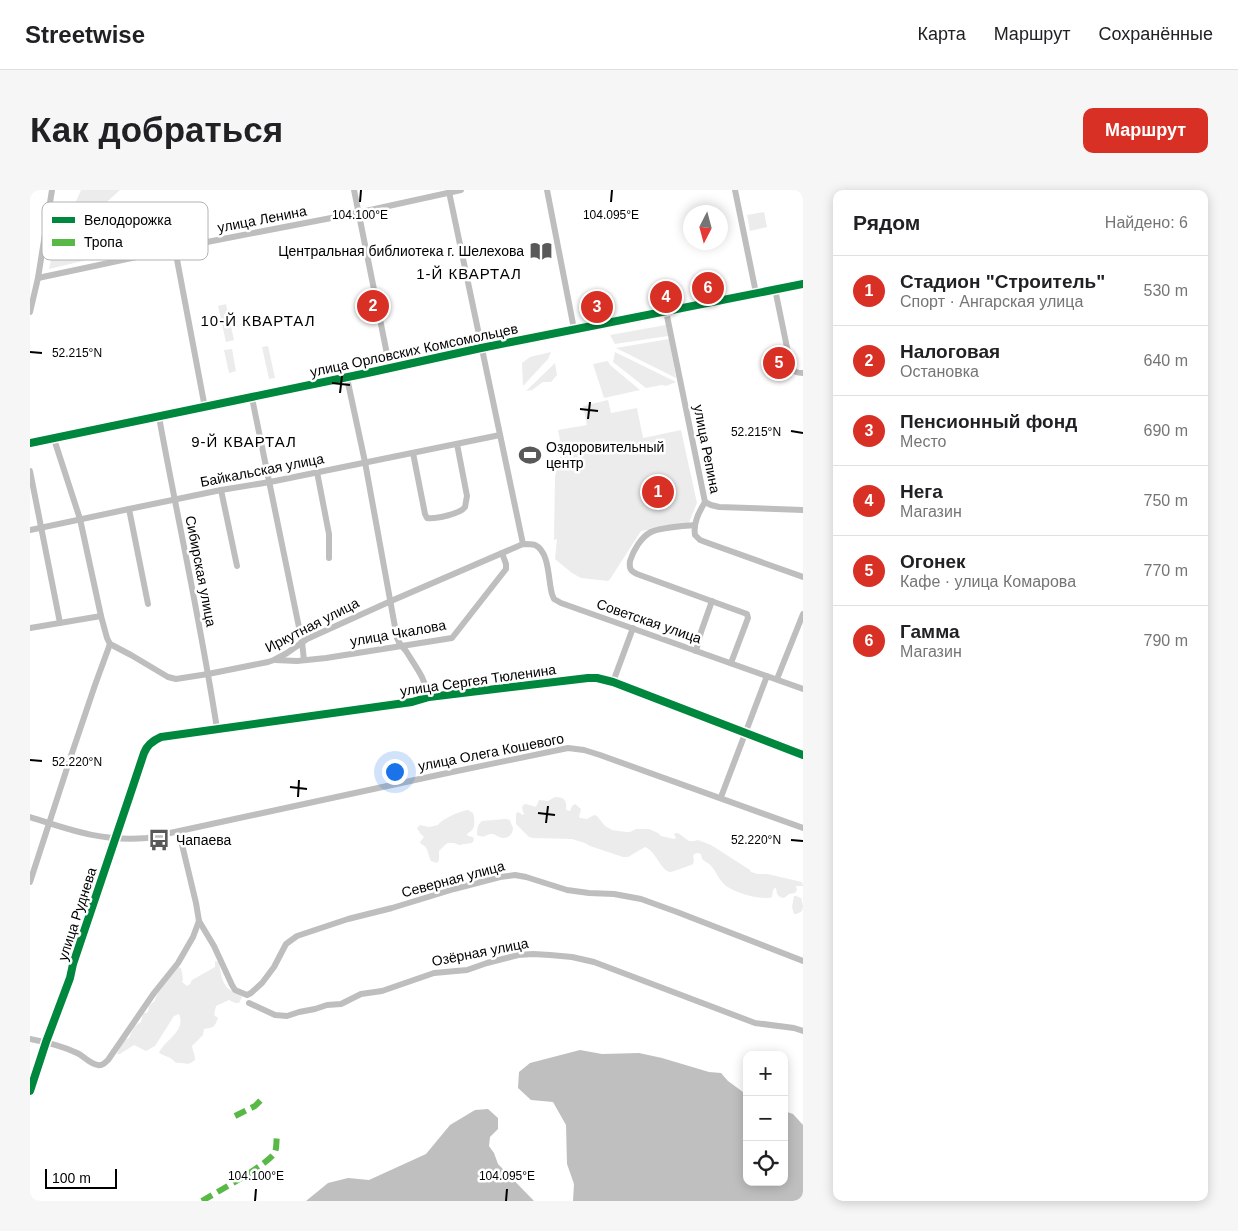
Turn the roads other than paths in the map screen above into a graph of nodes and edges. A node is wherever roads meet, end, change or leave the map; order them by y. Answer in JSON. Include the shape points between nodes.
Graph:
{"nodes":[{"id":1,"x":354,"y":190,"type":"edge"},
{"id":2,"x":461,"y":190,"type":"edge"},
{"id":3,"x":547,"y":190,"type":"edge"},
{"id":4,"x":735,"y":190,"type":"edge"},
{"id":5,"x":449,"y":192,"type":"junction"},
{"id":6,"x":358,"y":213,"type":"junction"},
{"id":7,"x":208,"y":243,"type":"edge"},
{"id":8,"x":42,"y":253,"type":"edge"},
{"id":9,"x":123,"y":260,"type":"edge"},
{"id":10,"x":177,"y":260,"type":"edge"},
{"id":11,"x":38,"y":278,"type":"junction"},
{"id":12,"x":803,"y":284,"type":"edge"},
{"id":13,"x":775,"y":289,"type":"junction"},
{"id":14,"x":756,"y":293,"type":"junction"},
{"id":15,"x":666,"y":310,"type":"junction"},
{"id":16,"x":30,"y":312,"type":"edge"},
{"id":17,"x":574,"y":330,"type":"junction"},
{"id":18,"x":481,"y":348,"type":"junction"},
{"id":19,"x":390,"y":369,"type":"junction"},
{"id":20,"x":803,"y":373,"type":"edge"},
{"id":21,"x":347,"y":378,"type":"junction"},
{"id":22,"x":252,"y":398,"type":"junction"},
{"id":23,"x":205,"y":408,"type":"junction"},
{"id":24,"x":159,"y":417,"type":"junction"},
{"id":25,"x":500,"y":435,"type":"junction"},
{"id":26,"x":54,"y":439,"type":"junction"},
{"id":27,"x":30,"y":443,"type":"edge"},
{"id":28,"x":457,"y":444,"type":"junction"},
{"id":29,"x":413,"y":453,"type":"junction"},
{"id":30,"x":365,"y":462,"type":"junction"},
{"id":31,"x":30,"y":471,"type":"edge"},
{"id":32,"x":317,"y":472,"type":"junction"},
{"id":33,"x":270,"y":482,"type":"junction"},
{"id":34,"x":222,"y":490,"type":"junction"},
{"id":35,"x":175,"y":500,"type":"junction"},
{"id":36,"x":705,"y":502,"type":"junction"},
{"id":37,"x":129,"y":509,"type":"junction"},
{"id":38,"x":803,"y":510,"type":"edge"},
{"id":39,"x":80,"y":519,"type":"junction"},
{"id":40,"x":695,"y":524,"type":"junction"},
{"id":41,"x":42,"y":528,"type":"junction"},
{"id":42,"x":30,"y":530,"type":"edge"},
{"id":43,"x":523,"y":544,"type":"junction"},
{"id":44,"x":502,"y":553,"type":"junction"},
{"id":45,"x":329,"y":558,"type":"dead end"},
{"id":46,"x":237,"y":566,"type":"dead end"},
{"id":47,"x":803,"y":576,"type":"edge"},
{"id":48,"x":391,"y":601,"type":"junction"},
{"id":49,"x":712,"y":601,"type":"junction"},
{"id":50,"x":148,"y":604,"type":"dead end"},
{"id":51,"x":803,"y":614,"type":"edge"},
{"id":52,"x":101,"y":616,"type":"junction"},
{"id":53,"x":60,"y":623,"type":"junction"},
{"id":54,"x":30,"y":628,"type":"edge"},
{"id":55,"x":633,"y":628,"type":"junction"},
{"id":56,"x":302,"y":642,"type":"junction"},
{"id":57,"x":110,"y":644,"type":"junction"},
{"id":58,"x":402,"y":646,"type":"junction"},
{"id":59,"x":696,"y":651,"type":"junction"},
{"id":60,"x":274,"y":660,"type":"junction"},
{"id":61,"x":304,"y":660,"type":"junction"},
{"id":62,"x":732,"y":663,"type":"junction"},
{"id":63,"x":208,"y":674,"type":"junction"},
{"id":64,"x":768,"y":676,"type":"junction"},
{"id":65,"x":777,"y":679,"type":"junction"},
{"id":66,"x":613,"y":682,"type":"junction"},
{"id":67,"x":803,"y":688,"type":"edge"},
{"id":68,"x":429,"y":697,"type":"junction"},
{"id":69,"x":217,"y":729,"type":"junction"},
{"id":70,"x":745,"y":733,"type":"junction"},
{"id":71,"x":148,"y":746,"type":"joint"},
{"id":72,"x":803,"y":755,"type":"edge"},
{"id":73,"x":720,"y":797,"type":"junction"},
{"id":74,"x":30,"y":817,"type":"edge"},
{"id":75,"x":50,"y":823,"type":"junction"},
{"id":76,"x":803,"y":828,"type":"edge"},
{"id":77,"x":179,"y":832,"type":"junction"},
{"id":78,"x":115,"y":839,"type":"junction"},
{"id":79,"x":30,"y":882,"type":"edge"},
{"id":80,"x":199,"y":921,"type":"junction"},
{"id":81,"x":803,"y":961,"type":"edge"},
{"id":82,"x":249,"y":1004,"type":"dead end"},
{"id":83,"x":803,"y":1031,"type":"edge"},
{"id":84,"x":30,"y":1039,"type":"edge"},
{"id":85,"x":46,"y":1042,"type":"junction"},
{"id":86,"x":30,"y":1091,"type":"edge"}],
"edges":[{"from":1,"to":6,"type":"street"},
{"from":2,"to":5,"type":"street","name":"улица Ленина"},
{"from":3,"to":17,"type":"street"},
{"from":4,"to":14,"type":"street"},
{"from":5,"to":6,"type":"street","name":"улица Ленина"},
{"from":5,"to":18,"type":"street"},
{"from":6,"to":7,"type":"street","name":"улица Ленина"},
{"from":6,"to":19,"type":"street"},
{"from":8,"to":11,"type":"street"},
{"from":9,"to":11,"type":"street","name":"улица Ленина"},
{"from":10,"to":23,"type":"street"},
{"from":11,"to":16,"type":"street"},
{"from":12,"to":13,"type":"street","name":"улица Орловских Комсомольцев"},
{"from":13,"to":14,"type":"street","name":"улица Орловских Комсомольцев"},
{"from":13,"to":20,"type":"street","via":[[793,370]]},
{"from":14,"to":15,"type":"street","name":"улица Орловских Комсомольцев"},
{"from":15,"to":17,"type":"street","name":"улица Орловских Комсомольцев"},
{"from":15,"to":36,"type":"street","name":"улица Репина"},
{"from":17,"to":18,"type":"street","name":"улица Орловских Комсомольцев"},
{"from":18,"to":19,"type":"street","name":"улица Орловских Комсомольцев"},
{"from":18,"to":25,"type":"street"},
{"from":19,"to":21,"type":"street","name":"улица Орловских Комсомольцев"},
{"from":21,"to":22,"type":"street","name":"улица Орловских Комсомольцев"},
{"from":21,"to":30,"type":"street"},
{"from":22,"to":23,"type":"street","name":"улица Орловских Комсомольцев"},
{"from":22,"to":33,"type":"street"},
{"from":23,"to":24,"type":"street","name":"улица Орловских Комсомольцев"},
{"from":24,"to":26,"type":"street","name":"улица Орловских Комсомольцев"},
{"from":24,"to":35,"type":"street","name":"Сибирская улица"},
{"from":25,"to":28,"type":"street","name":"Байкальская улица"},
{"from":25,"to":43,"type":"street"},
{"from":26,"to":27,"type":"street","name":"улица Орловских Комсомольцев"},
{"from":26,"to":39,"type":"street"},
{"from":28,"to":29,"type":"street","name":"Байкальская улица"},
{"from":28,"to":29,"type":"street","via":[[467,496],[465,507],[458,512],[432,518],[425,514]]},
{"from":29,"to":30,"type":"street","name":"Байкальская улица"},
{"from":30,"to":32,"type":"street","name":"Байкальская улица"},
{"from":30,"to":48,"type":"street"},
{"from":31,"to":41,"type":"street"},
{"from":32,"to":33,"type":"street","name":"Байкальская улица"},
{"from":32,"to":45,"type":"street","via":[[329,534]]},
{"from":33,"to":34,"type":"street","name":"Байкальская улица"},
{"from":33,"to":56,"type":"street"},
{"from":34,"to":35,"type":"street","name":"Байкальская улица"},
{"from":34,"to":46,"type":"street"},
{"from":35,"to":37,"type":"street","name":"Байкальская улица"},
{"from":35,"to":63,"type":"street","name":"Сибирская улица"},
{"from":36,"to":38,"type":"street","via":[[719,506]]},
{"from":36,"to":40,"type":"street","name":"улица Репина"},
{"from":37,"to":39,"type":"street","name":"Байкальская улица"},
{"from":37,"to":50,"type":"street"},
{"from":39,"to":41,"type":"street","name":"Байкальская улица"},
{"from":39,"to":52,"type":"street"},
{"from":40,"to":47,"type":"street","via":[[695,535],[700,540]]},
{"from":40,"to":49,"type":"street","via":[[650,533],[636,549],[630,567],[636,574]]},
{"from":41,"to":42,"type":"street","name":"Байкальская улица"},
{"from":41,"to":53,"type":"street"},
{"from":43,"to":44,"type":"street","name":"Иркутная улица"},
{"from":43,"to":55,"type":"street","name":"Советская улица","via":[[536,546],[545,556],[551,592],[556,600]]},
{"from":44,"to":48,"type":"street","name":"Иркутная улица"},
{"from":44,"to":58,"type":"street","name":"улица Чкалова","via":[[506,569],[454,637]]},
{"from":48,"to":56,"type":"street","name":"Иркутная улица"},
{"from":48,"to":58,"type":"street","via":[[397,638]]},
{"from":49,"to":59,"type":"street"},
{"from":49,"to":62,"type":"street","via":[[748,618]]},
{"from":51,"to":65,"type":"street"},
{"from":52,"to":53,"type":"street"},
{"from":52,"to":57,"type":"street"},
{"from":53,"to":54,"type":"street"},
{"from":55,"to":59,"type":"street","name":"Советская улица"},
{"from":55,"to":66,"type":"street"},
{"from":56,"to":60,"type":"street","name":"Иркутная улица"},
{"from":56,"to":61,"type":"street"},
{"from":57,"to":63,"type":"street","name":"Иркутная улица","via":[[172,679]]},
{"from":57,"to":75,"type":"street"},
{"from":58,"to":61,"type":"street","name":"улица Чкалова"},
{"from":58,"to":68,"type":"street","via":[[421,674]]},
{"from":59,"to":62,"type":"street","name":"Советская улица"},
{"from":60,"to":61,"type":"street","name":"улица Чкалова"},
{"from":60,"to":63,"type":"street","name":"Иркутная улица"},
{"from":62,"to":64,"type":"street","name":"Советская улица"},
{"from":63,"to":69,"type":"street","name":"Сибирская улица"},
{"from":64,"to":65,"type":"street","name":"Советская улица"},
{"from":64,"to":70,"type":"street"},
{"from":65,"to":67,"type":"street","name":"Советская улица"},
{"from":66,"to":68,"type":"street","name":"улица Сергея Тюленина","via":[[588,678]]},
{"from":66,"to":70,"type":"street","name":"улица Сергея Тюленина"},
{"from":68,"to":69,"type":"street","name":"улица Сергея Тюленина"},
{"from":69,"to":71,"type":"street","name":"улица Сергея Тюленина","via":[[162,737]]},
{"from":70,"to":72,"type":"street","name":"улица Сергея Тюленина"},
{"from":70,"to":73,"type":"street"},
{"from":71,"to":78,"type":"street","name":"улица Руднева"},
{"from":73,"to":76,"type":"street","name":"улица Олега Кошевого"},
{"from":73,"to":77,"type":"street","name":"улица Олега Кошевого","via":[[600,754],[566,748]]},
{"from":74,"to":75,"type":"street","name":"улица Олега Кошевого"},
{"from":75,"to":78,"type":"street","name":"улица Олега Кошевого"},
{"from":75,"to":79,"type":"street"},
{"from":77,"to":78,"type":"street","name":"улица Олега Кошевого"},
{"from":77,"to":80,"type":"street"},
{"from":78,"to":85,"type":"street","name":"улица Руднева"},
{"from":80,"to":81,"type":"street","name":"Северная улица","via":[[232,986],[247,995],[262,984],[286,944],[297,936],[454,889],[514,875],[567,890],[641,899]]},
{"from":80,"to":85,"type":"street","via":[[178,964],[104,1064],[92,1063],[68,1049]]},
{"from":82,"to":83,"type":"street","name":"Озёрная улица","via":[[286,1016],[342,1004],[364,993],[382,991],[434,973],[466,970],[508,957],[533,954],[594,962],[756,1023]]},
{"from":84,"to":85,"type":"street"},
{"from":85,"to":86,"type":"street","name":"улица Руднева"}]}
